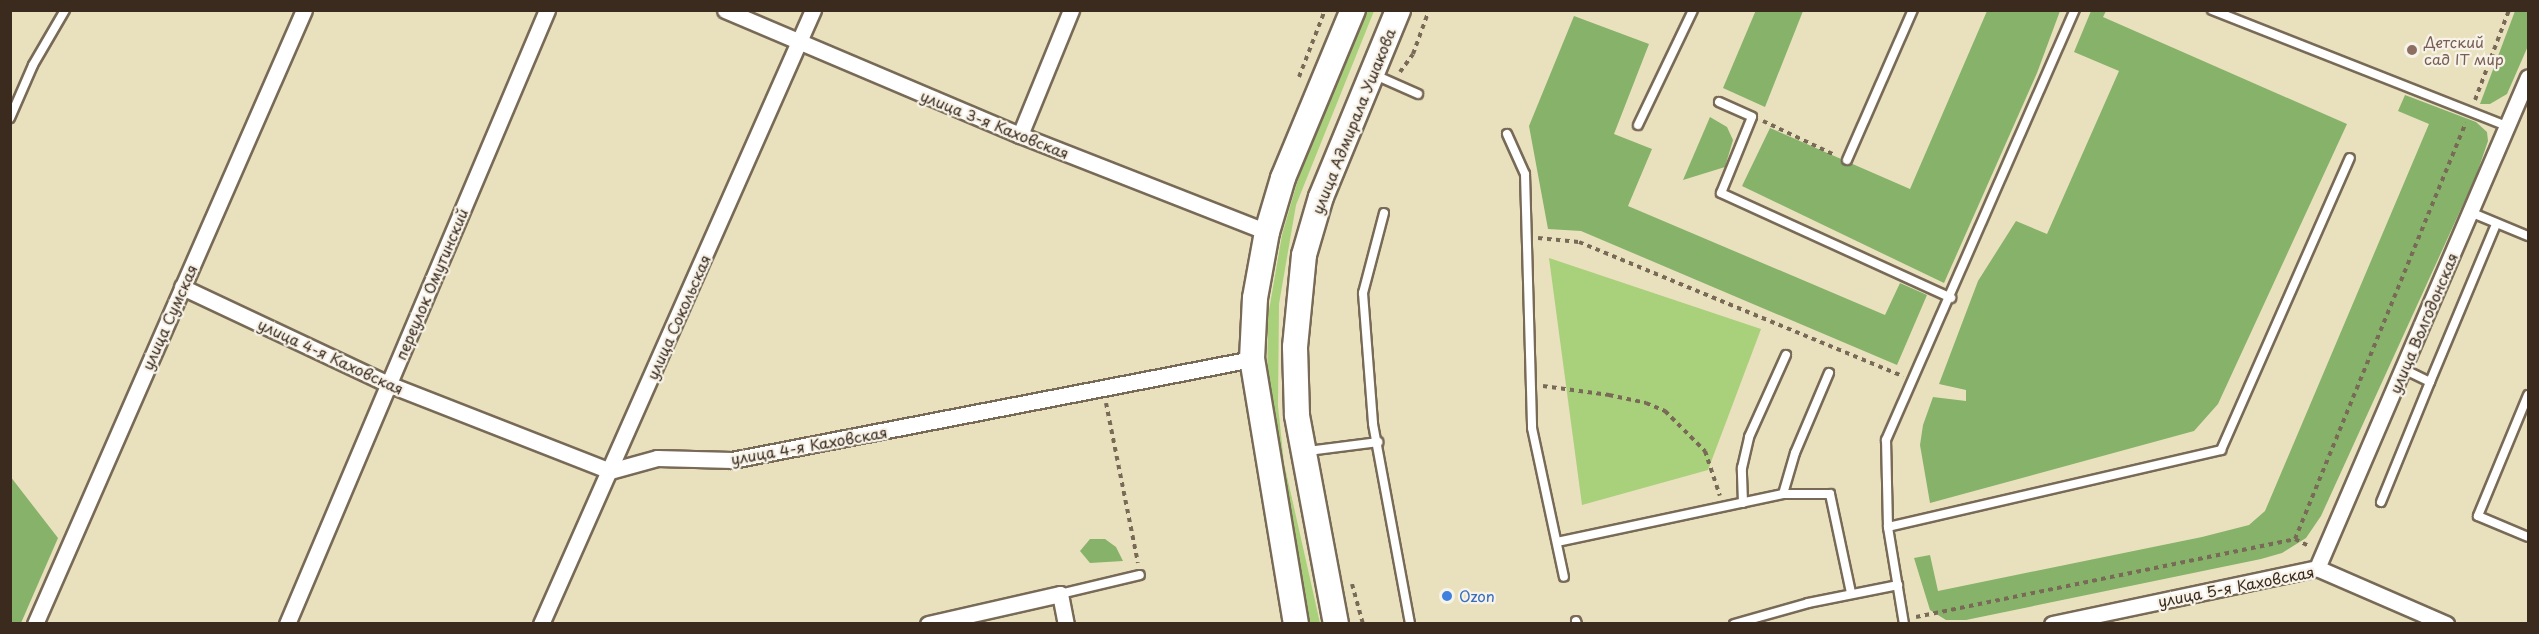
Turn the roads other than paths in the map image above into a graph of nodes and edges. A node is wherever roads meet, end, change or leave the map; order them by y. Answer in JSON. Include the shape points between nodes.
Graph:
{"nodes":[{"id":1,"x":65,"y":10,"type":"edge"},
{"id":2,"x":304,"y":10,"type":"edge"},
{"id":3,"x":547,"y":10,"type":"edge"},
{"id":4,"x":725,"y":10,"type":"edge"},
{"id":5,"x":813,"y":10,"type":"edge"},
{"id":6,"x":1071,"y":10,"type":"edge"},
{"id":7,"x":1353,"y":10,"type":"edge"},
{"id":8,"x":1398,"y":10,"type":"edge"},
{"id":9,"x":1693,"y":10,"type":"edge"},
{"id":10,"x":1913,"y":10,"type":"edge"},
{"id":11,"x":2075,"y":10,"type":"edge"},
{"id":12,"x":2212,"y":10,"type":"edge"},
{"id":13,"x":799,"y":44,"type":"junction"},
{"id":14,"x":2529,"y":77,"type":"edge"},
{"id":15,"x":1382,"y":78,"type":"junction"},
{"id":16,"x":1418,"y":94,"type":"dead end"},
{"id":17,"x":2524,"y":100,"type":"edge"},
{"id":18,"x":1719,"y":102,"type":"dead end"},
{"id":19,"x":10,"y":118,"type":"edge"},
{"id":20,"x":1638,"y":125,"type":"dead end"},
{"id":21,"x":2507,"y":126,"type":"junction"},
{"id":22,"x":1507,"y":134,"type":"dead end"},
{"id":23,"x":1020,"y":135,"type":"junction"},
{"id":24,"x":2350,"y":158,"type":"dead end"},
{"id":25,"x":1847,"y":160,"type":"road end"},
{"id":26,"x":2470,"y":212,"type":"junction"},
{"id":27,"x":1384,"y":213,"type":"dead end"},
{"id":28,"x":2496,"y":224,"type":"junction"},
{"id":29,"x":1267,"y":232,"type":"junction"},
{"id":30,"x":2529,"y":236,"type":"edge"},
{"id":31,"x":182,"y":287,"type":"junction"},
{"id":32,"x":1951,"y":298,"type":"junction"},
{"id":33,"x":1786,"y":355,"type":"dead end"},
{"id":34,"x":1252,"y":359,"type":"junction"},
{"id":35,"x":2403,"y":369,"type":"junction"},
{"id":36,"x":1829,"y":373,"type":"dead end"},
{"id":37,"x":2430,"y":382,"type":"junction"},
{"id":38,"x":388,"y":384,"type":"junction"},
{"id":39,"x":2529,"y":394,"type":"edge"},
{"id":40,"x":1378,"y":442,"type":"junction"},
{"id":41,"x":1303,"y":453,"type":"junction"},
{"id":42,"x":610,"y":471,"type":"junction"},
{"id":43,"x":1783,"y":494,"type":"junction"},
{"id":44,"x":2380,"y":502,"type":"dead end"},
{"id":45,"x":1743,"y":503,"type":"junction"},
{"id":46,"x":1888,"y":527,"type":"junction"},
{"id":47,"x":2529,"y":537,"type":"edge"},
{"id":48,"x":1557,"y":542,"type":"junction"},
{"id":49,"x":2317,"y":568,"type":"junction"},
{"id":50,"x":1140,"y":574,"type":"road end"},
{"id":51,"x":1564,"y":577,"type":"dead end"},
{"id":52,"x":1898,"y":585,"type":"junction"},
{"id":53,"x":1851,"y":593,"type":"junction"},
{"id":54,"x":1060,"y":594,"type":"junction"},
{"id":55,"x":1904,"y":622,"type":"edge"},
{"id":56,"x":35,"y":624,"type":"edge"},
{"id":57,"x":287,"y":624,"type":"edge"},
{"id":58,"x":542,"y":624,"type":"edge"},
{"id":59,"x":928,"y":624,"type":"edge"},
{"id":60,"x":1066,"y":624,"type":"edge"},
{"id":61,"x":1296,"y":624,"type":"edge"},
{"id":62,"x":1336,"y":624,"type":"edge"},
{"id":63,"x":1410,"y":624,"type":"edge"},
{"id":64,"x":1734,"y":624,"type":"edge"},
{"id":65,"x":2052,"y":624,"type":"edge"},
{"id":66,"x":2446,"y":624,"type":"edge"}],
"edges":[{"from":1,"to":19,"type":"lane","via":[[33,65]]},
{"from":2,"to":31,"type":"street","name":"улица Сумская"},
{"from":3,"to":38,"type":"street","name":"переулок Омутинский"},
{"from":4,"to":13,"type":"street","name":"улица 3-я Каховская"},
{"from":5,"to":13,"type":"street","name":"улица Сокольская"},
{"from":6,"to":23,"type":"street"},
{"from":7,"to":29,"type":"main road","via":[[1283,178]]},
{"from":8,"to":15,"type":"main road","name":"улица Адмирала Ушакова"},
{"from":9,"to":20,"type":"lane"},
{"from":10,"to":25,"type":"lane"},
{"from":11,"to":32,"type":"lane"},
{"from":12,"to":21,"type":"lane"},
{"from":13,"to":23,"type":"street","name":"улица 3-я Каховская"},
{"from":13,"to":42,"type":"street","name":"улица Сокольская"},
{"from":14,"to":17,"type":"street","name":"улица Волгодонская"},
{"from":15,"to":16,"type":"lane"},
{"from":15,"to":41,"type":"main road","name":"улица Адмирала Ушакова","via":[[1321,197],[1304,255],[1295,347],[1297,415]]},
{"from":17,"to":21,"type":"street","name":"улица Волгодонская"},
{"from":18,"to":32,"type":"lane","via":[[1752,117],[1721,193]]},
{"from":21,"to":26,"type":"street","name":"улица Волгодонская"},
{"from":22,"to":48,"type":"lane","via":[[1525,174],[1532,351],[1528,384],[1532,428]]},
{"from":23,"to":29,"type":"street","name":"улица 3-я Каховская"},
{"from":24,"to":46,"type":"lane","via":[[2221,450]]},
{"from":26,"to":28,"type":"lane"},
{"from":26,"to":35,"type":"street","name":"улица Волгодонская"},
{"from":27,"to":40,"type":"lane","via":[[1363,293],[1373,424]]},
{"from":28,"to":30,"type":"lane"},
{"from":28,"to":37,"type":"lane"},
{"from":29,"to":34,"type":"main road","via":[[1256,298]]},
{"from":31,"to":38,"type":"street","name":"улица 4-я Каховская"},
{"from":31,"to":56,"type":"street","name":"улица Сумская"},
{"from":32,"to":46,"type":"lane","via":[[1886,440]]},
{"from":33,"to":45,"type":"lane","via":[[1749,437],[1742,468]]},
{"from":34,"to":42,"type":"street","name":"улица 4-я Каховская","via":[[732,460],[657,458]]},
{"from":34,"to":61,"type":"main road"},
{"from":35,"to":37,"type":"lane"},
{"from":35,"to":49,"type":"street","name":"улица Волгодонская"},
{"from":36,"to":43,"type":"lane"},
{"from":37,"to":44,"type":"lane"},
{"from":38,"to":42,"type":"street","name":"улица 4-я Каховская"},
{"from":38,"to":57,"type":"street","name":"переулок Омутинский"},
{"from":39,"to":47,"type":"lane","via":[[2478,516]]},
{"from":40,"to":41,"type":"lane"},
{"from":40,"to":63,"type":"lane"},
{"from":41,"to":62,"type":"main road","name":"улица Адмирала Ушакова"},
{"from":42,"to":58,"type":"street","name":"улица Сокольская"},
{"from":43,"to":45,"type":"lane"},
{"from":43,"to":53,"type":"lane","via":[[1830,494]]},
{"from":45,"to":48,"type":"lane"},
{"from":46,"to":52,"type":"lane"},
{"from":48,"to":51,"type":"lane"},
{"from":49,"to":65,"type":"street","name":"улица 5-я Каховская"},
{"from":49,"to":66,"type":"street","name":"улица 5-я Каховская"},
{"from":50,"to":54,"type":"lane"},
{"from":52,"to":53,"type":"lane"},
{"from":52,"to":55,"type":"lane"},
{"from":53,"to":64,"type":"lane"},
{"from":54,"to":59,"type":"street"},
{"from":54,"to":60,"type":"street"}]}
